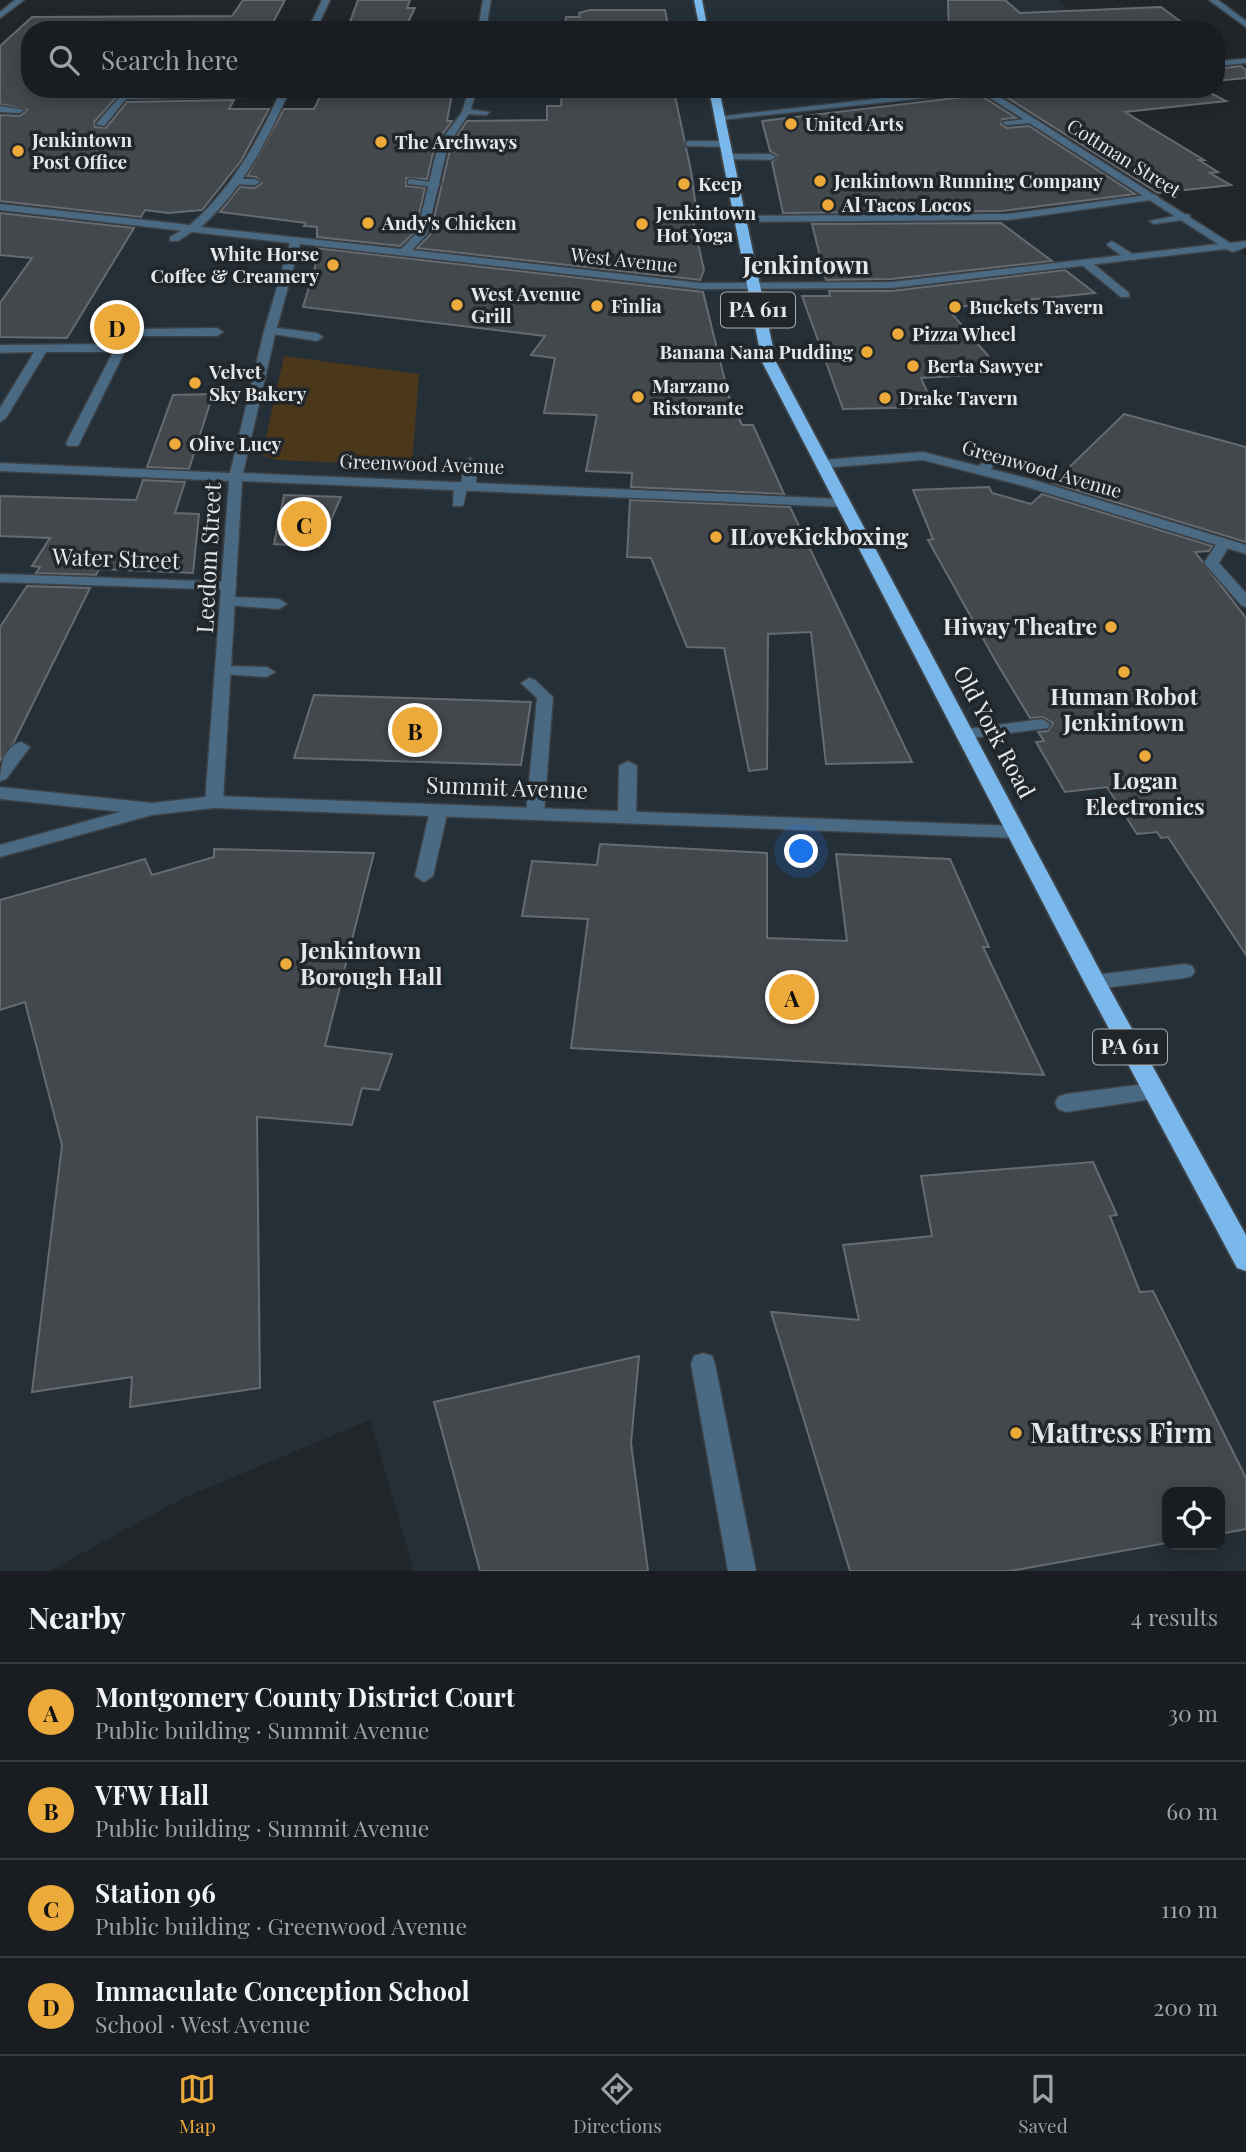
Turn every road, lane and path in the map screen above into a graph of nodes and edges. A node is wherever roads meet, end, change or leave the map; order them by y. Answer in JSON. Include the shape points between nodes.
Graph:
{"nodes":[{"id":1,"x":20,"y":0,"type":"edge"},
{"id":2,"x":326,"y":0,"type":"edge"},
{"id":3,"x":487,"y":0,"type":"edge"},
{"id":4,"x":698,"y":0,"type":"edge"},
{"id":5,"x":1213,"y":0,"type":"edge"},
{"id":6,"x":0,"y":16,"type":"edge"},
{"id":7,"x":316,"y":21,"type":"edge"},
{"id":8,"x":484,"y":21,"type":"edge"},
{"id":9,"x":702,"y":21,"type":"edge"},
{"id":10,"x":1246,"y":25,"type":"edge"},
{"id":11,"x":1246,"y":61,"type":"edge"},
{"id":12,"x":1225,"y":63,"type":"edge"},
{"id":13,"x":121,"y":98,"type":"edge"},
{"id":14,"x":282,"y":98,"type":"edge"},
{"id":15,"x":474,"y":98,"type":"edge"},
{"id":16,"x":716,"y":98,"type":"edge"},
{"id":17,"x":905,"y":98,"type":"edge"},
{"id":18,"x":996,"y":98,"type":"edge"},
{"id":19,"x":0,"y":109,"type":"edge"},
{"id":20,"x":20,"y":110,"type":"dead end"},
{"id":21,"x":466,"y":112,"type":"junction"},
{"id":22,"x":486,"y":112,"type":"dead end"},
{"id":23,"x":720,"y":117,"type":"junction"},
{"id":24,"x":1031,"y":120,"type":"junction"},
{"id":25,"x":1007,"y":122,"type":"dead end"},
{"id":26,"x":101,"y":124,"type":"dead end"},
{"id":27,"x":689,"y":144,"type":"dead end"},
{"id":28,"x":443,"y":145,"type":"junction"},
{"id":29,"x":464,"y":145,"type":"dead end"},
{"id":30,"x":727,"y":150,"type":"junction"},
{"id":31,"x":771,"y":157,"type":"dead end"},
{"id":32,"x":234,"y":182,"type":"junction"},
{"id":33,"x":255,"y":182,"type":"dead end"},
{"id":34,"x":411,"y":182,"type":"dead end"},
{"id":35,"x":436,"y":184,"type":"junction"},
{"id":36,"x":1154,"y":197,"type":"junction"},
{"id":37,"x":0,"y":207,"type":"edge"},
{"id":38,"x":1186,"y":217,"type":"junction"},
{"id":39,"x":740,"y":219,"type":"junction"},
{"id":40,"x":1154,"y":222,"type":"dead end"},
{"id":41,"x":193,"y":228,"type":"junction"},
{"id":42,"x":174,"y":239,"type":"dead end"},
{"id":43,"x":296,"y":241,"type":"junction"},
{"id":44,"x":1112,"y":244,"type":"dead end"},
{"id":45,"x":1246,"y":244,"type":"edge"},
{"id":46,"x":1229,"y":247,"type":"junction"},
{"id":47,"x":403,"y":253,"type":"junction"},
{"id":48,"x":1246,"y":256,"type":"edge"},
{"id":49,"x":1132,"y":258,"type":"junction"},
{"id":50,"x":1086,"y":264,"type":"junction"},
{"id":51,"x":753,"y":286,"type":"junction"},
{"id":52,"x":1125,"y":295,"type":"dead end"},
{"id":53,"x":271,"y":331,"type":"junction"},
{"id":54,"x":217,"y":332,"type":"dead end"},
{"id":55,"x":317,"y":337,"type":"dead end"},
{"id":56,"x":43,"y":348,"type":"junction"},
{"id":57,"x":124,"y":348,"type":"junction"},
{"id":58,"x":0,"y":349,"type":"edge"},
{"id":59,"x":0,"y":418,"type":"edge"},
{"id":60,"x":73,"y":443,"type":"dead end"},
{"id":61,"x":994,"y":458,"type":"dead end"},
{"id":62,"x":470,"y":462,"type":"dead end"},
{"id":63,"x":822,"y":464,"type":"junction"},
{"id":64,"x":0,"y":467,"type":"edge"},
{"id":65,"x":982,"y":470,"type":"junction"},
{"id":66,"x":236,"y":476,"type":"junction"},
{"id":67,"x":465,"y":485,"type":"junction"},
{"id":68,"x":458,"y":503,"type":"dead end"},
{"id":69,"x":842,"y":503,"type":"junction"},
{"id":70,"x":1224,"y":543,"type":"junction"},
{"id":71,"x":1246,"y":550,"type":"edge"},
{"id":72,"x":0,"y":578,"type":"edge"},
{"id":73,"x":230,"y":586,"type":"junction"},
{"id":74,"x":230,"y":602,"type":"junction"},
{"id":75,"x":1246,"y":602,"type":"edge"},
{"id":76,"x":279,"y":604,"type":"dead end"},
{"id":77,"x":224,"y":671,"type":"junction"},
{"id":78,"x":267,"y":672,"type":"dead end"},
{"id":79,"x":529,"y":683,"type":"dead end"},
{"id":80,"x":1042,"y":724,"type":"dead end"},
{"id":81,"x":966,"y":734,"type":"junction"},
{"id":82,"x":22,"y":747,"type":"dead end"},
{"id":83,"x":628,"y":766,"type":"dead end"},
{"id":84,"x":0,"y":775,"type":"edge"},
{"id":85,"x":0,"y":793,"type":"edge"},
{"id":86,"x":214,"y":802,"type":"junction"},
{"id":87,"x":152,"y":809,"type":"junction"},
{"id":88,"x":439,"y":810,"type":"junction"},
{"id":89,"x":535,"y":814,"type":"junction"},
{"id":90,"x":627,"y":817,"type":"junction"},
{"id":91,"x":1017,"y":832,"type":"junction"},
{"id":92,"x":0,"y":852,"type":"edge"},
{"id":93,"x":424,"y":876,"type":"dead end"},
{"id":94,"x":1185,"y":971,"type":"dead end"},
{"id":95,"x":1095,"y":982,"type":"junction"},
{"id":96,"x":1153,"y":1091,"type":"junction"},
{"id":97,"x":1066,"y":1103,"type":"dead end"},
{"id":98,"x":1246,"y":1260,"type":"edge"},
{"id":99,"x":703,"y":1364,"type":"dead end"},
{"id":100,"x":742,"y":1571,"type":"edge"}],
"edges":[{"from":1,"to":6,"type":"street"},
{"from":2,"to":7,"type":"street"},
{"from":3,"to":8,"type":"street"},
{"from":4,"to":9,"type":"highway"},
{"from":5,"to":10,"type":"street"},
{"from":11,"to":12,"type":"street"},
{"from":13,"to":26,"type":"street"},
{"from":14,"to":32,"type":"street"},
{"from":15,"to":21,"type":"street"},
{"from":16,"to":23,"type":"highway","name":"Old York Road","number":"PA 611"},
{"from":17,"to":23,"type":"street"},
{"from":18,"to":24,"type":"street","name":"Cottman Street"},
{"from":19,"to":20,"type":"street"},
{"from":21,"to":22,"type":"street"},
{"from":21,"to":28,"type":"street"},
{"from":23,"to":30,"type":"highway","name":"Old York Road","number":"PA 611"},
{"from":24,"to":25,"type":"street"},
{"from":24,"to":36,"type":"street","name":"Cottman Street"},
{"from":27,"to":30,"type":"street"},
{"from":28,"to":29,"type":"street"},
{"from":28,"to":35,"type":"street"},
{"from":30,"to":31,"type":"street"},
{"from":30,"to":39,"type":"highway","name":"Old York Road","number":"PA 611"},
{"from":32,"to":33,"type":"street"},
{"from":32,"to":41,"type":"street"},
{"from":34,"to":35,"type":"street"},
{"from":35,"to":47,"type":"street","via":[[422,233]]},
{"from":36,"to":38,"type":"street","name":"Cottman Street"},
{"from":36,"to":39,"type":"street","via":[[1009,217]]},
{"from":37,"to":41,"type":"street","name":"West Avenue"},
{"from":38,"to":40,"type":"street"},
{"from":38,"to":46,"type":"street","name":"Cottman Street"},
{"from":39,"to":51,"type":"highway","name":"Old York Road","number":"PA 611"},
{"from":41,"to":42,"type":"street"},
{"from":41,"to":43,"type":"street","name":"West Avenue"},
{"from":43,"to":47,"type":"street","name":"West Avenue"},
{"from":43,"to":53,"type":"street","name":"Leedom Street"},
{"from":44,"to":49,"type":"street"},
{"from":45,"to":46,"type":"street","name":"West Avenue"},
{"from":46,"to":48,"type":"street","name":"Cottman Street"},
{"from":46,"to":49,"type":"street","name":"West Avenue"},
{"from":47,"to":51,"type":"street","name":"West Avenue","via":[[701,286]]},
{"from":49,"to":50,"type":"street","name":"West Avenue"},
{"from":50,"to":51,"type":"street","name":"West Avenue","via":[[892,285]]},
{"from":50,"to":52,"type":"street"},
{"from":51,"to":63,"type":"highway","name":"Old York Road","number":"PA 611","via":[[769,362]]},
{"from":53,"to":55,"type":"street"},
{"from":53,"to":66,"type":"street","name":"Leedom Street"},
{"from":54,"to":57,"type":"street","via":[[132,328]]},
{"from":56,"to":57,"type":"street"},
{"from":56,"to":58,"type":"street"},
{"from":56,"to":59,"type":"street"},
{"from":57,"to":60,"type":"street"},
{"from":61,"to":65,"type":"street"},
{"from":62,"to":67,"type":"street"},
{"from":63,"to":65,"type":"street","name":"Greenwood Avenue","via":[[923,456]]},
{"from":63,"to":69,"type":"highway","name":"Old York Road","number":"PA 611"},
{"from":64,"to":66,"type":"street","name":"Greenwood Avenue"},
{"from":65,"to":70,"type":"street","name":"Greenwood Avenue"},
{"from":66,"to":67,"type":"street","name":"Greenwood Avenue"},
{"from":66,"to":73,"type":"street","name":"Leedom Street"},
{"from":67,"to":68,"type":"street"},
{"from":67,"to":69,"type":"street","name":"Greenwood Avenue"},
{"from":69,"to":81,"type":"highway","name":"Old York Road","number":"PA 611"},
{"from":70,"to":71,"type":"street","name":"Greenwood Avenue"},
{"from":70,"to":75,"type":"street","via":[[1211,563]]},
{"from":72,"to":73,"type":"street","name":"Water Street","via":[[123,587]]},
{"from":73,"to":74,"type":"street","name":"Leedom Street"},
{"from":74,"to":76,"type":"street"},
{"from":74,"to":77,"type":"street","name":"Leedom Street"},
{"from":77,"to":78,"type":"street"},
{"from":77,"to":86,"type":"street","name":"Leedom Street"},
{"from":79,"to":89,"type":"street","via":[[545,697]]},
{"from":80,"to":81,"type":"street"},
{"from":81,"to":91,"type":"highway","name":"Old York Road","number":"PA 611"},
{"from":82,"to":84,"type":"street"},
{"from":83,"to":90,"type":"street"},
{"from":85,"to":87,"type":"street"},
{"from":86,"to":87,"type":"street","name":"Summit Avenue"},
{"from":86,"to":88,"type":"street","name":"Summit Avenue"},
{"from":87,"to":92,"type":"street","name":"Summit Avenue"},
{"from":88,"to":89,"type":"street","name":"Summit Avenue"},
{"from":88,"to":93,"type":"street"},
{"from":89,"to":90,"type":"street","name":"Summit Avenue"},
{"from":90,"to":91,"type":"street","name":"Summit Avenue"},
{"from":91,"to":95,"type":"highway","name":"Old York Road","number":"PA 611"},
{"from":94,"to":95,"type":"street"},
{"from":95,"to":96,"type":"highway","name":"Old York Road","number":"PA 611"},
{"from":96,"to":97,"type":"street"},
{"from":96,"to":98,"type":"highway","name":"Old York Road","number":"PA 611"},
{"from":99,"to":100,"type":"street"}]}
